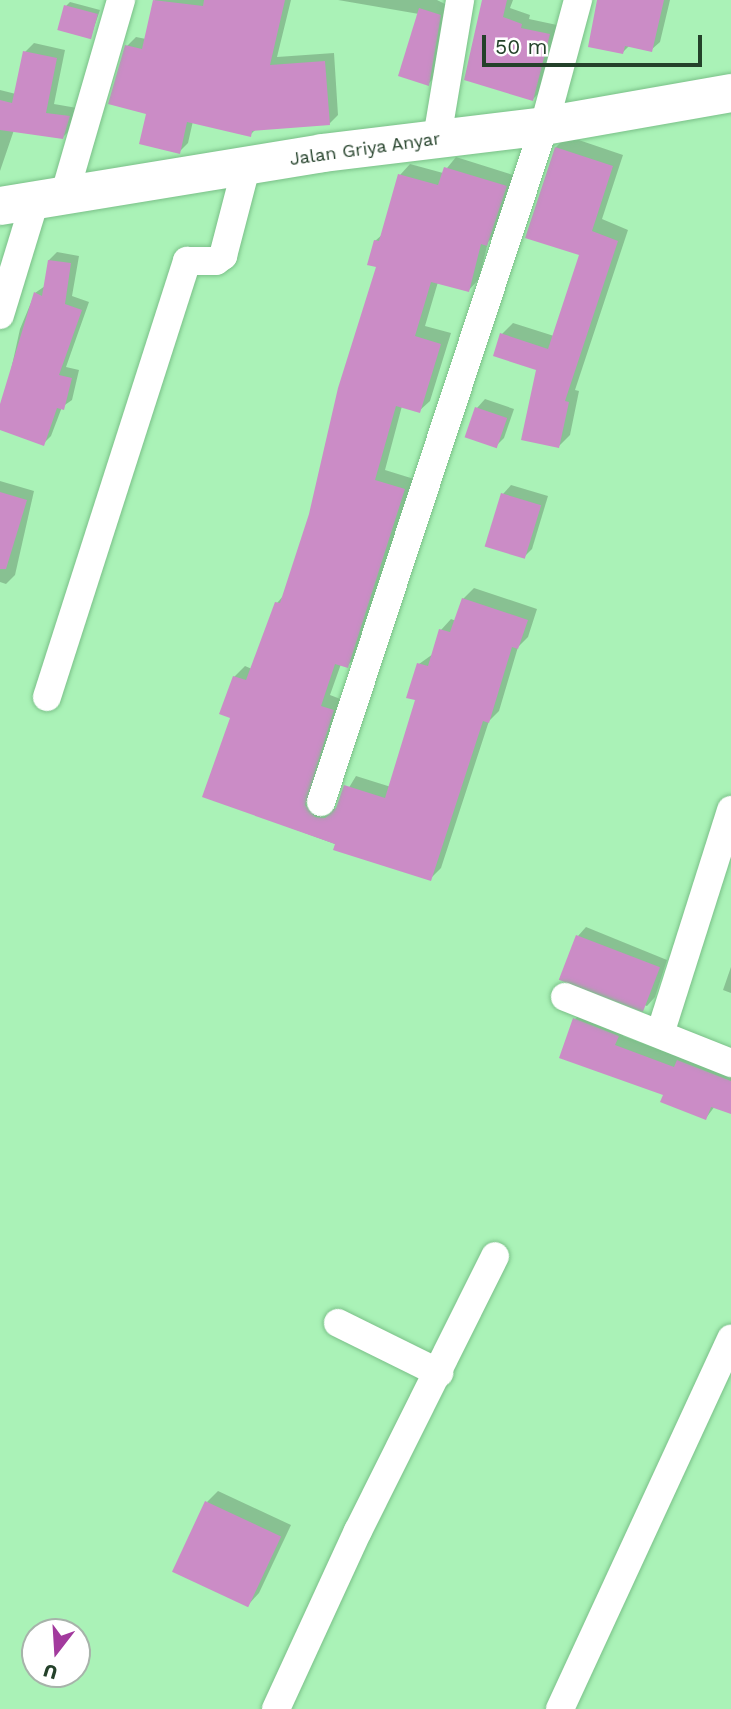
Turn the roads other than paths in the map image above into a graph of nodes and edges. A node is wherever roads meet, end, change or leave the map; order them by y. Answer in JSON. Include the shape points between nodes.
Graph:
{"nodes":[{"id":1,"x":121,"y":0,"type":"edge"},
{"id":2,"x":460,"y":0,"type":"edge"},
{"id":3,"x":578,"y":0,"type":"edge"},
{"id":4,"x":731,"y":93,"type":"edge"},
{"id":5,"x":544,"y":126,"type":"junction"},
{"id":6,"x":437,"y":138,"type":"junction"},
{"id":7,"x":246,"y":168,"type":"junction"},
{"id":8,"x":50,"y":195,"type":"junction"},
{"id":9,"x":0,"y":206,"type":"edge"},
{"id":10,"x":0,"y":315,"type":"edge"},
{"id":11,"x":47,"y":697,"type":"dead end"},
{"id":12,"x":321,"y":802,"type":"dead end"},
{"id":13,"x":731,"y":810,"type":"edge"},
{"id":14,"x":565,"y":997,"type":"dead end"},
{"id":15,"x":660,"y":1034,"type":"junction"},
{"id":16,"x":731,"y":1063,"type":"edge"},
{"id":17,"x":495,"y":1256,"type":"dead end"},
{"id":18,"x":338,"y":1323,"type":"dead end"},
{"id":19,"x":731,"y":1339,"type":"edge"},
{"id":20,"x":439,"y":1373,"type":"junction"},
{"id":21,"x":276,"y":1709,"type":"edge"},
{"id":22,"x":560,"y":1709,"type":"edge"}],
"edges":[{"from":1,"to":8,"type":"street"},
{"from":2,"to":6,"type":"street"},
{"from":3,"to":5,"type":"street"},
{"from":4,"to":5,"type":"street","name":"Jalan Griya Anyar"},
{"from":5,"to":6,"type":"street","name":"Jalan Griya Anyar"},
{"from":5,"to":12,"type":"street"},
{"from":6,"to":7,"type":"street","name":"Jalan Griya Anyar"},
{"from":7,"to":8,"type":"street","name":"Jalan Griya Anyar"},
{"from":7,"to":11,"type":"street","via":[[223,256],[216,261],[187,261]]},
{"from":8,"to":9,"type":"street","name":"Jalan Griya Anyar"},
{"from":8,"to":10,"type":"street"},
{"from":13,"to":15,"type":"street"},
{"from":14,"to":15,"type":"street"},
{"from":15,"to":16,"type":"street"},
{"from":17,"to":20,"type":"street"},
{"from":18,"to":20,"type":"street"},
{"from":19,"to":22,"type":"street"},
{"from":20,"to":21,"type":"street","via":[[358,1531]]}]}
